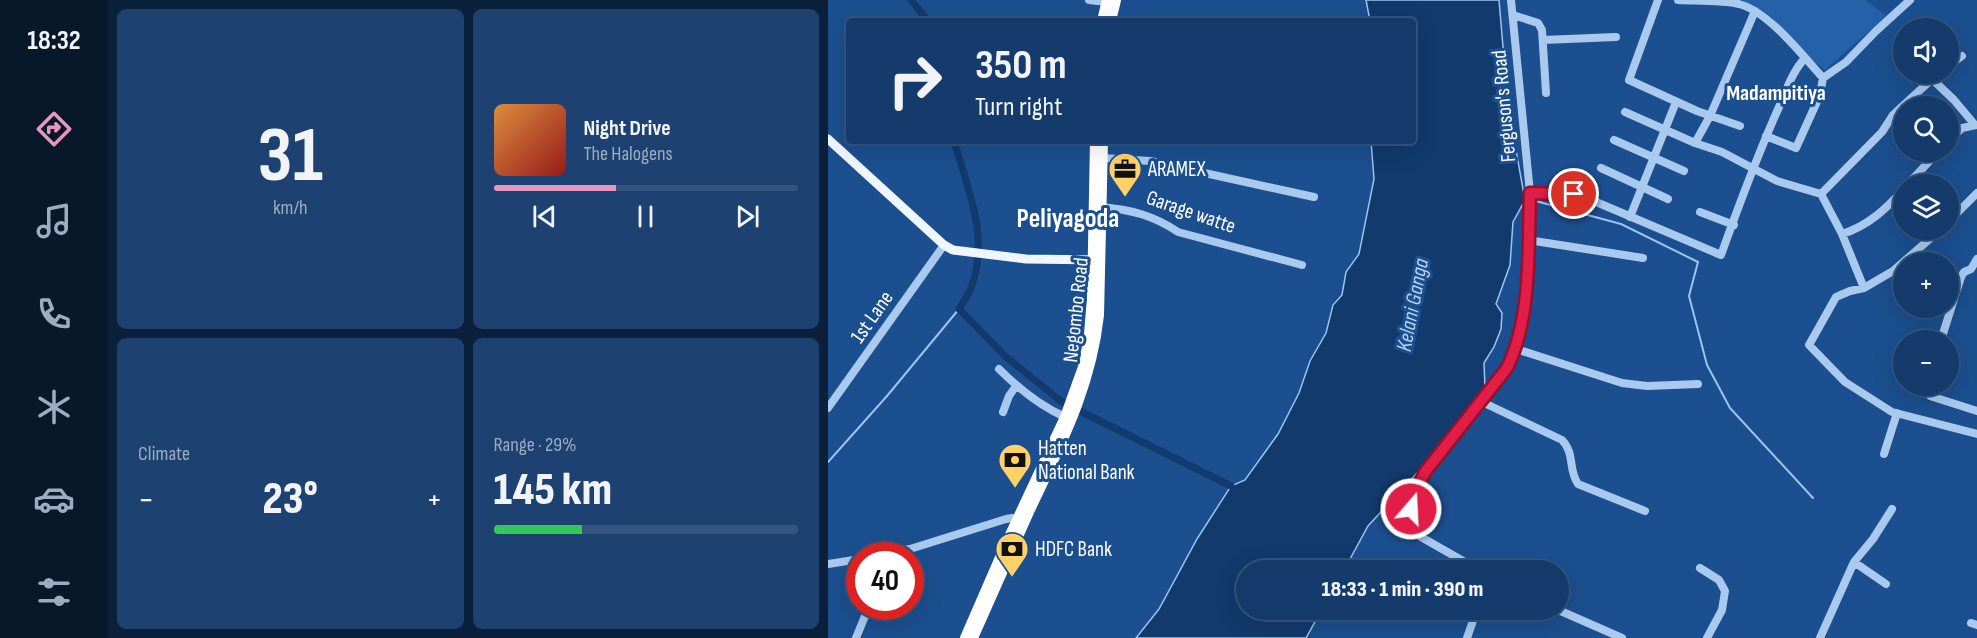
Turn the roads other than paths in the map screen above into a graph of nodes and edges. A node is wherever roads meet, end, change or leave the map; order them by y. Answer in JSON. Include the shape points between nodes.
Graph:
{"nodes":[{"id":1,"x":1089,"y":0,"type":"edge"},
{"id":2,"x":1511,"y":0,"type":"edge"},
{"id":3,"x":1658,"y":0,"type":"edge"},
{"id":4,"x":1678,"y":0,"type":"edge"},
{"id":5,"x":1910,"y":0,"type":"edge"},
{"id":6,"x":1110,"y":1,"type":"edge"},
{"id":7,"x":1755,"y":11,"type":"junction"},
{"id":8,"x":1513,"y":15,"type":"junction"},
{"id":9,"x":1103,"y":18,"type":"edge"},
{"id":10,"x":1111,"y":18,"type":"edge"},
{"id":11,"x":1616,"y":37,"type":"dead end"},
{"id":12,"x":1543,"y":40,"type":"junction"},
{"id":13,"x":1962,"y":56,"type":"dead end"},
{"id":14,"x":1804,"y":58,"type":"junction"},
{"id":15,"x":1959,"y":58,"type":"edge"},
{"id":16,"x":1823,"y":78,"type":"junction"},
{"id":17,"x":1927,"y":84,"type":"edge"},
{"id":18,"x":1943,"y":84,"type":"edge"},
{"id":19,"x":1546,"y":93,"type":"dead end"},
{"id":20,"x":1676,"y":102,"type":"junction"},
{"id":21,"x":1625,"y":112,"type":"dead end"},
{"id":22,"x":1710,"y":116,"type":"junction"},
{"id":23,"x":1976,"y":125,"type":"edge"},
{"id":24,"x":1740,"y":126,"type":"dead end"},
{"id":25,"x":1665,"y":129,"type":"junction"},
{"id":26,"x":1959,"y":131,"type":"edge"},
{"id":27,"x":1766,"y":136,"type":"junction"},
{"id":28,"x":828,"y":139,"type":"edge"},
{"id":29,"x":1614,"y":140,"type":"dead end"},
{"id":30,"x":1695,"y":142,"type":"junction"},
{"id":31,"x":1095,"y":144,"type":"edge"},
{"id":32,"x":1103,"y":144,"type":"edge"},
{"id":33,"x":1653,"y":157,"type":"junction"},
{"id":34,"x":1103,"y":158,"type":"junction"},
{"id":35,"x":1929,"y":162,"type":"edge"},
{"id":36,"x":1753,"y":167,"type":"junction"},
{"id":37,"x":1601,"y":168,"type":"dead end"},
{"id":38,"x":1684,"y":171,"type":"dead end"},
{"id":39,"x":1917,"y":174,"type":"edge"},
{"id":40,"x":1641,"y":187,"type":"junction"},
{"id":41,"x":1530,"y":193,"type":"junction"},
{"id":42,"x":1977,"y":193,"type":"edge"},
{"id":43,"x":1821,"y":194,"type":"junction"},
{"id":44,"x":1314,"y":197,"type":"dead end"},
{"id":45,"x":1668,"y":199,"type":"dead end"},
{"id":46,"x":1893,"y":201,"type":"edge"},
{"id":47,"x":1102,"y":207,"type":"junction"},
{"id":48,"x":1959,"y":211,"type":"edge"},
{"id":49,"x":1700,"y":212,"type":"dead end"},
{"id":50,"x":1630,"y":217,"type":"junction"},
{"id":51,"x":1734,"y":225,"type":"junction"},
{"id":52,"x":1842,"y":234,"type":"junction"},
{"id":53,"x":1528,"y":240,"type":"junction"},
{"id":54,"x":1928,"y":240,"type":"edge"},
{"id":55,"x":944,"y":245,"type":"junction"},
{"id":56,"x":1643,"y":258,"type":"dead end"},
{"id":57,"x":1977,"y":259,"type":"edge"},
{"id":58,"x":1097,"y":260,"type":"junction"},
{"id":59,"x":1302,"y":265,"type":"dead end"},
{"id":60,"x":1864,"y":288,"type":"junction"},
{"id":61,"x":1944,"y":330,"type":"edge"},
{"id":62,"x":1516,"y":349,"type":"junction"},
{"id":63,"x":999,"y":369,"type":"dead end"},
{"id":64,"x":1698,"y":384,"type":"dead end"},
{"id":65,"x":1016,"y":386,"type":"junction"},
{"id":66,"x":1930,"y":396,"type":"edge"},
{"id":67,"x":1480,"y":401,"type":"junction"},
{"id":68,"x":828,"y":408,"type":"edge"},
{"id":69,"x":1977,"y":411,"type":"edge"},
{"id":70,"x":1003,"y":412,"type":"dead end"},
{"id":71,"x":1897,"y":413,"type":"junction"},
{"id":72,"x":1068,"y":416,"type":"junction"},
{"id":73,"x":1977,"y":435,"type":"edge"},
{"id":74,"x":1884,"y":454,"type":"dead end"},
{"id":75,"x":1892,"y":509,"type":"dead end"},
{"id":76,"x":1645,"y":512,"type":"dead end"},
{"id":77,"x":1021,"y":520,"type":"junction"},
{"id":78,"x":924,"y":545,"type":"edge"},
{"id":79,"x":1461,"y":560,"type":"edge"},
{"id":80,"x":846,"y":561,"type":"edge"},
{"id":81,"x":1854,"y":562,"type":"junction"},
{"id":82,"x":828,"y":564,"type":"edge"},
{"id":83,"x":1700,"y":568,"type":"dead end"},
{"id":84,"x":1886,"y":584,"type":"dead end"},
{"id":85,"x":1569,"y":615,"type":"edge"},
{"id":86,"x":863,"y":620,"type":"edge"},
{"id":87,"x":1473,"y":620,"type":"edge"},
{"id":88,"x":856,"y":638,"type":"edge"},
{"id":89,"x":965,"y":638,"type":"edge"},
{"id":90,"x":973,"y":638,"type":"edge"},
{"id":91,"x":1467,"y":638,"type":"edge"},
{"id":92,"x":1622,"y":638,"type":"edge"},
{"id":93,"x":1707,"y":638,"type":"edge"},
{"id":94,"x":1820,"y":638,"type":"edge"}],
"edges":[{"from":1,"to":6,"type":"street"},
{"from":2,"to":8,"type":"street","name":"Ferguson's Road"},
{"from":3,"to":20,"type":"street","via":[[1629,80]]},
{"from":4,"to":7,"type":"street","via":[[1738,4]]},
{"from":5,"to":16,"type":"street","via":[[1846,62]]},
{"from":6,"to":9,"type":"highway"},
{"from":6,"to":10,"type":"highway"},
{"from":7,"to":14,"type":"street","via":[[1771,22]]},
{"from":7,"to":22,"type":"street"},
{"from":8,"to":12,"type":"street","via":[[1538,23]]},
{"from":8,"to":41,"type":"street","name":"Ferguson's Road"},
{"from":11,"to":12,"type":"street"},
{"from":12,"to":19,"type":"street"},
{"from":13,"to":15,"type":"street"},
{"from":14,"to":16,"type":"street"},
{"from":14,"to":27,"type":"street"},
{"from":16,"to":27,"type":"street","via":[[1820,95],[1796,148]]},
{"from":17,"to":43,"type":"street","via":[[1893,115],[1882,132]]},
{"from":18,"to":23,"type":"street"},
{"from":20,"to":22,"type":"street"},
{"from":20,"to":25,"type":"street"},
{"from":21,"to":25,"type":"street"},
{"from":22,"to":24,"type":"street"},
{"from":22,"to":30,"type":"street"},
{"from":23,"to":26,"type":"street"},
{"from":25,"to":30,"type":"street"},
{"from":25,"to":33,"type":"street"},
{"from":27,"to":36,"type":"street"},
{"from":28,"to":55,"type":"main road"},
{"from":29,"to":33,"type":"street"},
{"from":30,"to":36,"type":"street"},
{"from":31,"to":58,"type":"highway","name":"Negombo Road"},
{"from":32,"to":34,"type":"highway","name":"Negombo Road"},
{"from":33,"to":38,"type":"street"},
{"from":33,"to":40,"type":"street"},
{"from":34,"to":44,"type":"street","via":[[1150,161]]},
{"from":34,"to":47,"type":"highway","name":"Negombo Road"},
{"from":35,"to":39,"type":"street"},
{"from":36,"to":43,"type":"street","via":[[1777,181]]},
{"from":36,"to":51,"type":"street"},
{"from":37,"to":40,"type":"street"},
{"from":40,"to":45,"type":"street"},
{"from":40,"to":50,"type":"street"},
{"from":41,"to":50,"type":"street","via":[[1574,194]]},
{"from":41,"to":53,"type":"street","name":"Ferguson's Road"},
{"from":42,"to":48,"type":"street"},
{"from":43,"to":52,"type":"street"},
{"from":46,"to":52,"type":"street","via":[[1861,226]]},
{"from":47,"to":58,"type":"highway","name":"Negombo Road"},
{"from":47,"to":59,"type":"street","name":"Garage watte","via":[[1126,209],[1160,220],[1178,232]]},
{"from":49,"to":51,"type":"street"},
{"from":50,"to":51,"type":"street","via":[[1722,255]]},
{"from":52,"to":60,"type":"street"},
{"from":53,"to":56,"type":"street"},
{"from":53,"to":62,"type":"street","name":"Ferguson's Road","via":[[1527,283]]},
{"from":54,"to":60,"type":"street"},
{"from":55,"to":58,"type":"main road","via":[[962,253]]},
{"from":55,"to":68,"type":"street","name":"1st Lane"},
{"from":57,"to":61,"type":"street","via":[[1961,277]]},
{"from":58,"to":72,"type":"highway","name":"Negombo Road","via":[[1096,344],[1086,383]]},
{"from":60,"to":71,"type":"street","via":[[1836,297],[1809,345],[1845,382]]},
{"from":62,"to":64,"type":"street","via":[[1622,383]]},
{"from":62,"to":67,"type":"street","name":"Ferguson's Road","via":[[1507,368]]},
{"from":63,"to":65,"type":"street"},
{"from":65,"to":70,"type":"street"},
{"from":65,"to":72,"type":"street","via":[[1054,412]]},
{"from":66,"to":69,"type":"street"},
{"from":67,"to":76,"type":"street","via":[[1562,440],[1568,446],[1573,478],[1578,484]]},
{"from":67,"to":79,"type":"street","name":"Ferguson's Road","via":[[1425,472],[1411,509],[1421,537]]},
{"from":71,"to":73,"type":"street"},
{"from":71,"to":74,"type":"street"},
{"from":72,"to":77,"type":"highway","name":"Negombo Road"},
{"from":75,"to":81,"type":"street"},
{"from":77,"to":78,"type":"street","via":[[1006,519]]},
{"from":77,"to":89,"type":"highway","name":"Negombo Road"},
{"from":77,"to":90,"type":"highway","name":"Negombo Road"},
{"from":80,"to":82,"type":"street"},
{"from":81,"to":84,"type":"street"},
{"from":81,"to":94,"type":"street"},
{"from":83,"to":93,"type":"street","via":[[1719,580],[1725,591],[1722,610]]},
{"from":85,"to":92,"type":"street"},
{"from":86,"to":88,"type":"street"},
{"from":87,"to":91,"type":"street"}]}
